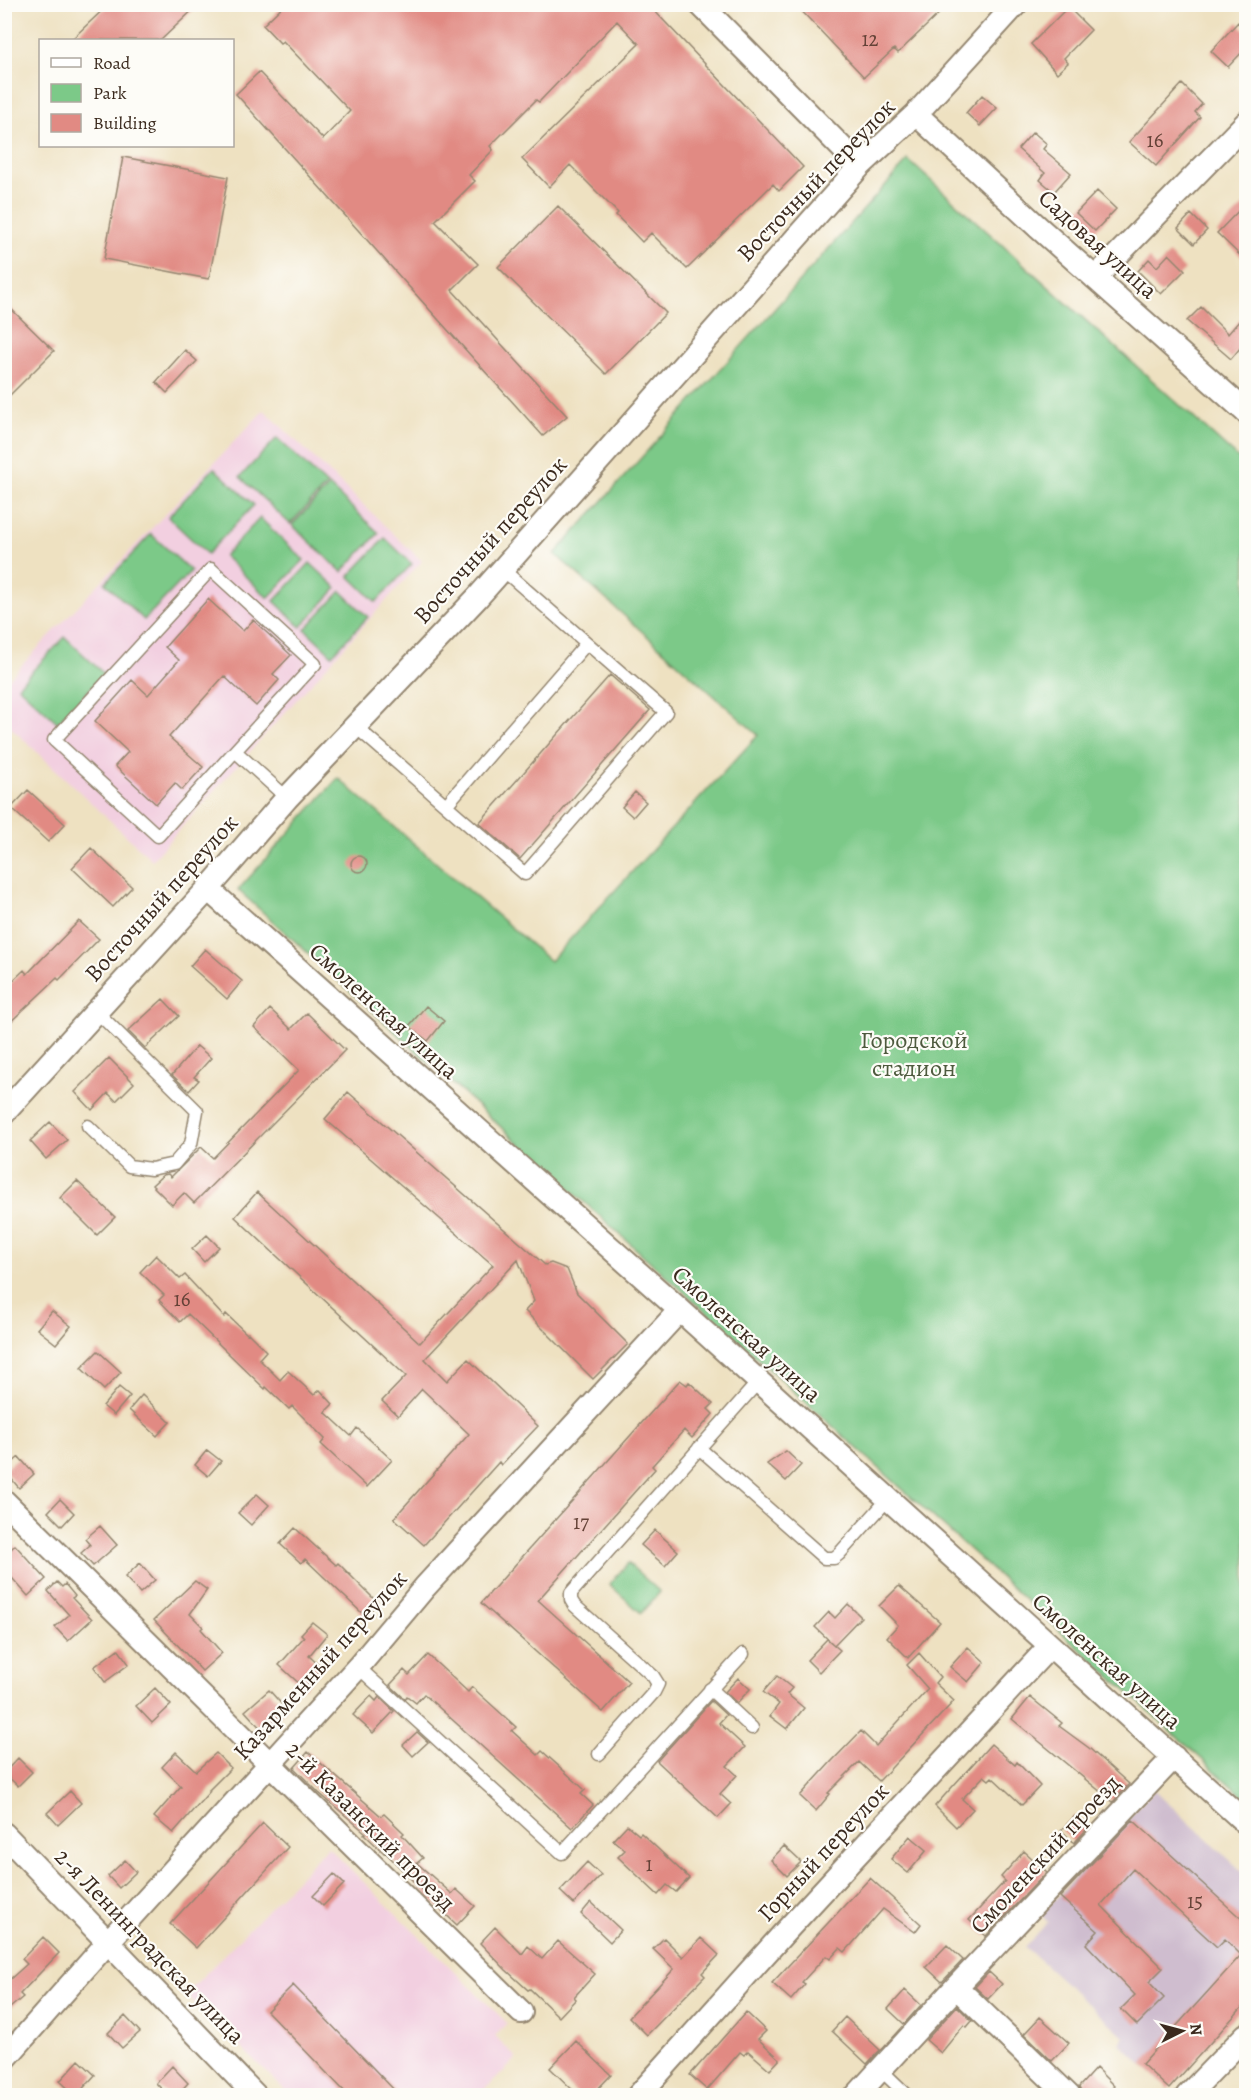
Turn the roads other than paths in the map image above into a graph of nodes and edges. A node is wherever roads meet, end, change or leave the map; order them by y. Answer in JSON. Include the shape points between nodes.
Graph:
{"nodes":[{"id":1,"x":700,"y":4,"type":"edge"},
{"id":2,"x":1016,"y":4,"type":"edge"},
{"id":3,"x":916,"y":114,"type":"junction"},
{"id":4,"x":1246,"y":123,"type":"edge"},
{"id":5,"x":860,"y":166,"type":"junction"},
{"id":6,"x":1095,"y":278,"type":"junction"},
{"id":7,"x":1246,"y":412,"type":"edge"},
{"id":8,"x":502,"y":569,"type":"junction"},
{"id":9,"x":586,"y":643,"type":"junction"},
{"id":10,"x":355,"y":726,"type":"junction"},
{"id":11,"x":235,"y":751,"type":"junction"},
{"id":12,"x":287,"y":798,"type":"junction"},
{"id":13,"x":446,"y":805,"type":"junction"},
{"id":14,"x":208,"y":889,"type":"junction"},
{"id":15,"x":96,"y":1011,"type":"junction"},
{"id":16,"x":4,"y":1113,"type":"edge"},
{"id":17,"x":88,"y":1126,"type":"dead end"},
{"id":18,"x":681,"y":1310,"type":"junction"},
{"id":19,"x":759,"y":1381,"type":"junction"},
{"id":20,"x":699,"y":1448,"type":"junction"},
{"id":21,"x":888,"y":1499,"type":"junction"},
{"id":22,"x":4,"y":1501,"type":"edge"},
{"id":23,"x":1050,"y":1646,"type":"junction"},
{"id":24,"x":743,"y":1654,"type":"dead end"},
{"id":25,"x":358,"y":1666,"type":"junction"},
{"id":26,"x":710,"y":1689,"type":"junction"},
{"id":27,"x":752,"y":1728,"type":"dead end"},
{"id":28,"x":599,"y":1754,"type":"dead end"},
{"id":29,"x":1174,"y":1757,"type":"junction"},
{"id":30,"x":269,"y":1763,"type":"junction"},
{"id":31,"x":1246,"y":1823,"type":"edge"},
{"id":32,"x":4,"y":1834,"type":"edge"},
{"id":33,"x":108,"y":1942,"type":"junction"},
{"id":34,"x":956,"y":1987,"type":"junction"},
{"id":35,"x":521,"y":2012,"type":"dead end"},
{"id":36,"x":1246,"y":2035,"type":"edge"},
{"id":37,"x":4,"y":2060,"type":"edge"},
{"id":38,"x":880,"y":2069,"type":"junction"},
{"id":39,"x":256,"y":2096,"type":"edge"},
{"id":40,"x":638,"y":2096,"type":"edge"},
{"id":41,"x":856,"y":2096,"type":"edge"},
{"id":42,"x":908,"y":2096,"type":"edge"},
{"id":43,"x":1069,"y":2096,"type":"edge"},
{"id":44,"x":1187,"y":2096,"type":"edge"}],
"edges":[{"from":1,"to":5,"type":"street"},
{"from":2,"to":3,"type":"street","name":"Восточный переулок"},
{"from":3,"to":5,"type":"street","name":"Восточный переулок"},
{"from":3,"to":6,"type":"street","name":"Садовая улица"},
{"from":4,"to":6,"type":"street"},
{"from":5,"to":8,"type":"street","name":"Восточный переулок"},
{"from":6,"to":7,"type":"street","name":"Садовая улица"},
{"from":8,"to":9,"type":"lane"},
{"from":8,"to":10,"type":"street","name":"Восточный переулок"},
{"from":9,"to":13,"type":"lane"},
{"from":9,"to":13,"type":"lane","via":[[666,712],[525,874]]},
{"from":10,"to":12,"type":"street","name":"Восточный переулок"},
{"from":10,"to":13,"type":"lane"},
{"from":11,"to":11,"type":"lane","via":[[158,836],[54,740],[211,568],[315,664]]},
{"from":11,"to":12,"type":"lane"},
{"from":12,"to":14,"type":"street","name":"Восточный переулок"},
{"from":14,"to":15,"type":"street","name":"Восточный переулок"},
{"from":14,"to":18,"type":"street","name":"Смоленская улица"},
{"from":15,"to":16,"type":"street","name":"Восточный переулок"},
{"from":15,"to":17,"type":"lane","via":[[197,1111],[191,1144],[174,1164],[151,1169],[129,1166]]},
{"from":18,"to":19,"type":"street","name":"Смоленская улица"},
{"from":18,"to":25,"type":"street","name":"Казарменный переулок","via":[[425,1587]]},
{"from":19,"to":20,"type":"lane"},
{"from":19,"to":21,"type":"street","name":"Смоленская улица"},
{"from":20,"to":21,"type":"lane","via":[[824,1558],[834,1558]]},
{"from":20,"to":28,"type":"lane","via":[[571,1593],[574,1605],[658,1684]]},
{"from":21,"to":23,"type":"street","name":"Смоленская улица"},
{"from":22,"to":30,"type":"street","name":"2-й Казанский проезд"},
{"from":23,"to":29,"type":"street","name":"Смоленская улица"},
{"from":23,"to":40,"type":"street","name":"Горный переулок"},
{"from":24,"to":26,"type":"lane"},
{"from":25,"to":26,"type":"lane","via":[[562,1853]]},
{"from":25,"to":30,"type":"street","name":"Казарменный переулок"},
{"from":26,"to":27,"type":"lane"},
{"from":29,"to":31,"type":"street","name":"Смоленская улица"},
{"from":29,"to":34,"type":"street","name":"Смоленский проезд"},
{"from":30,"to":33,"type":"street","name":"Казарменный переулок"},
{"from":30,"to":35,"type":"street","name":"2-й Казанский проезд"},
{"from":32,"to":33,"type":"street","name":"2-я Ленинградская улица"},
{"from":33,"to":37,"type":"street","name":"Казарменный переулок"},
{"from":33,"to":39,"type":"street","name":"2-я Ленинградская улица"},
{"from":34,"to":38,"type":"street","name":"Смоленский проезд"},
{"from":34,"to":43,"type":"street"},
{"from":36,"to":44,"type":"street"},
{"from":38,"to":41,"type":"street","name":"Смоленский проезд"},
{"from":38,"to":42,"type":"lane"}]}
